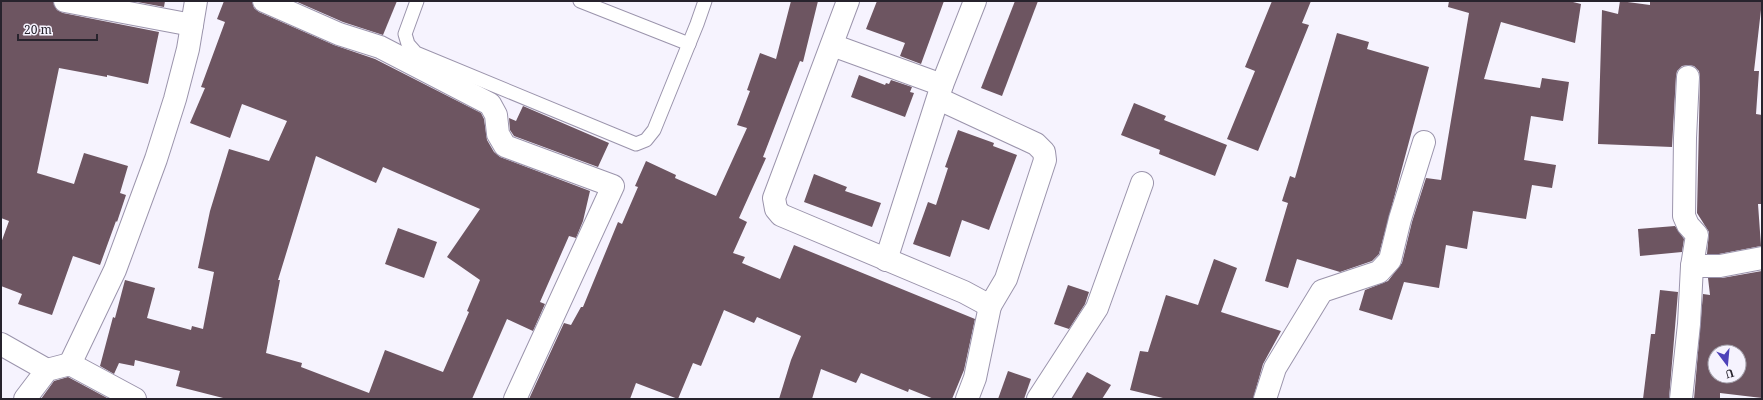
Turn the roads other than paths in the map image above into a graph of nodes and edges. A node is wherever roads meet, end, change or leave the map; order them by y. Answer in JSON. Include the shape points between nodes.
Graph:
{"nodes":[{"id":1,"x":65,"y":1,"type":"edge"},
{"id":2,"x":196,"y":1,"type":"edge"},
{"id":3,"x":264,"y":1,"type":"edge"},
{"id":4,"x":417,"y":1,"type":"edge"},
{"id":5,"x":580,"y":1,"type":"edge"},
{"id":6,"x":706,"y":1,"type":"edge"},
{"id":7,"x":848,"y":1,"type":"edge"},
{"id":8,"x":975,"y":1,"type":"edge"},
{"id":9,"x":192,"y":25,"type":"junction"},
{"id":10,"x":689,"y":44,"type":"junction"},
{"id":11,"x":832,"y":45,"type":"junction"},
{"id":12,"x":1688,"y":77,"type":"dead end"},
{"id":13,"x":940,"y":92,"type":"junction"},
{"id":14,"x":1424,"y":142,"type":"dead end"},
{"id":15,"x":1142,"y":182,"type":"dead end"},
{"id":16,"x":1762,"y":258,"type":"edge"},
{"id":17,"x":886,"y":260,"type":"junction"},
{"id":18,"x":1692,"y":266,"type":"junction"},
{"id":19,"x":990,"y":306,"type":"junction"},
{"id":20,"x":1,"y":344,"type":"edge"},
{"id":21,"x":70,"y":364,"type":"junction"},
{"id":22,"x":47,"y":370,"type":"junction"},
{"id":23,"x":25,"y":399,"type":"edge"},
{"id":24,"x":135,"y":399,"type":"edge"},
{"id":25,"x":515,"y":399,"type":"edge"},
{"id":26,"x":967,"y":399,"type":"edge"},
{"id":27,"x":1038,"y":399,"type":"edge"},
{"id":28,"x":1265,"y":399,"type":"edge"},
{"id":29,"x":1681,"y":399,"type":"edge"}],
"edges":[{"from":1,"to":9,"type":"street"},
{"from":2,"to":9,"type":"street"},
{"from":3,"to":25,"type":"street","via":[[339,34],[380,47],[490,104],[496,115],[498,134],[505,146],[613,186]]},
{"from":4,"to":10,"type":"lane","via":[[405,34],[408,44],[416,53],[636,144],[646,140],[654,130]]},
{"from":5,"to":10,"type":"lane"},
{"from":6,"to":10,"type":"lane"},
{"from":7,"to":11,"type":"street"},
{"from":8,"to":13,"type":"street"},
{"from":9,"to":21,"type":"street","via":[[175,99],[156,159],[115,270]]},
{"from":11,"to":13,"type":"street"},
{"from":11,"to":17,"type":"street","via":[[774,203],[781,215]]},
{"from":12,"to":18,"type":"street","via":[[1684,216],[1697,235]]},
{"from":13,"to":17,"type":"street"},
{"from":13,"to":19,"type":"street","via":[[1036,144],[1044,152],[1046,160],[1006,279]]},
{"from":14,"to":28,"type":"street","via":[[1390,260],[1379,272],[1322,291],[1275,368]]},
{"from":15,"to":27,"type":"street","via":[[1097,308]]},
{"from":16,"to":18,"type":"street","via":[[1720,266]]},
{"from":17,"to":19,"type":"street","via":[[964,292]]},
{"from":18,"to":29,"type":"street"},
{"from":19,"to":26,"type":"street","via":[[975,378]]},
{"from":20,"to":22,"type":"street"},
{"from":21,"to":22,"type":"street"},
{"from":21,"to":24,"type":"street"},
{"from":22,"to":23,"type":"street"}]}
